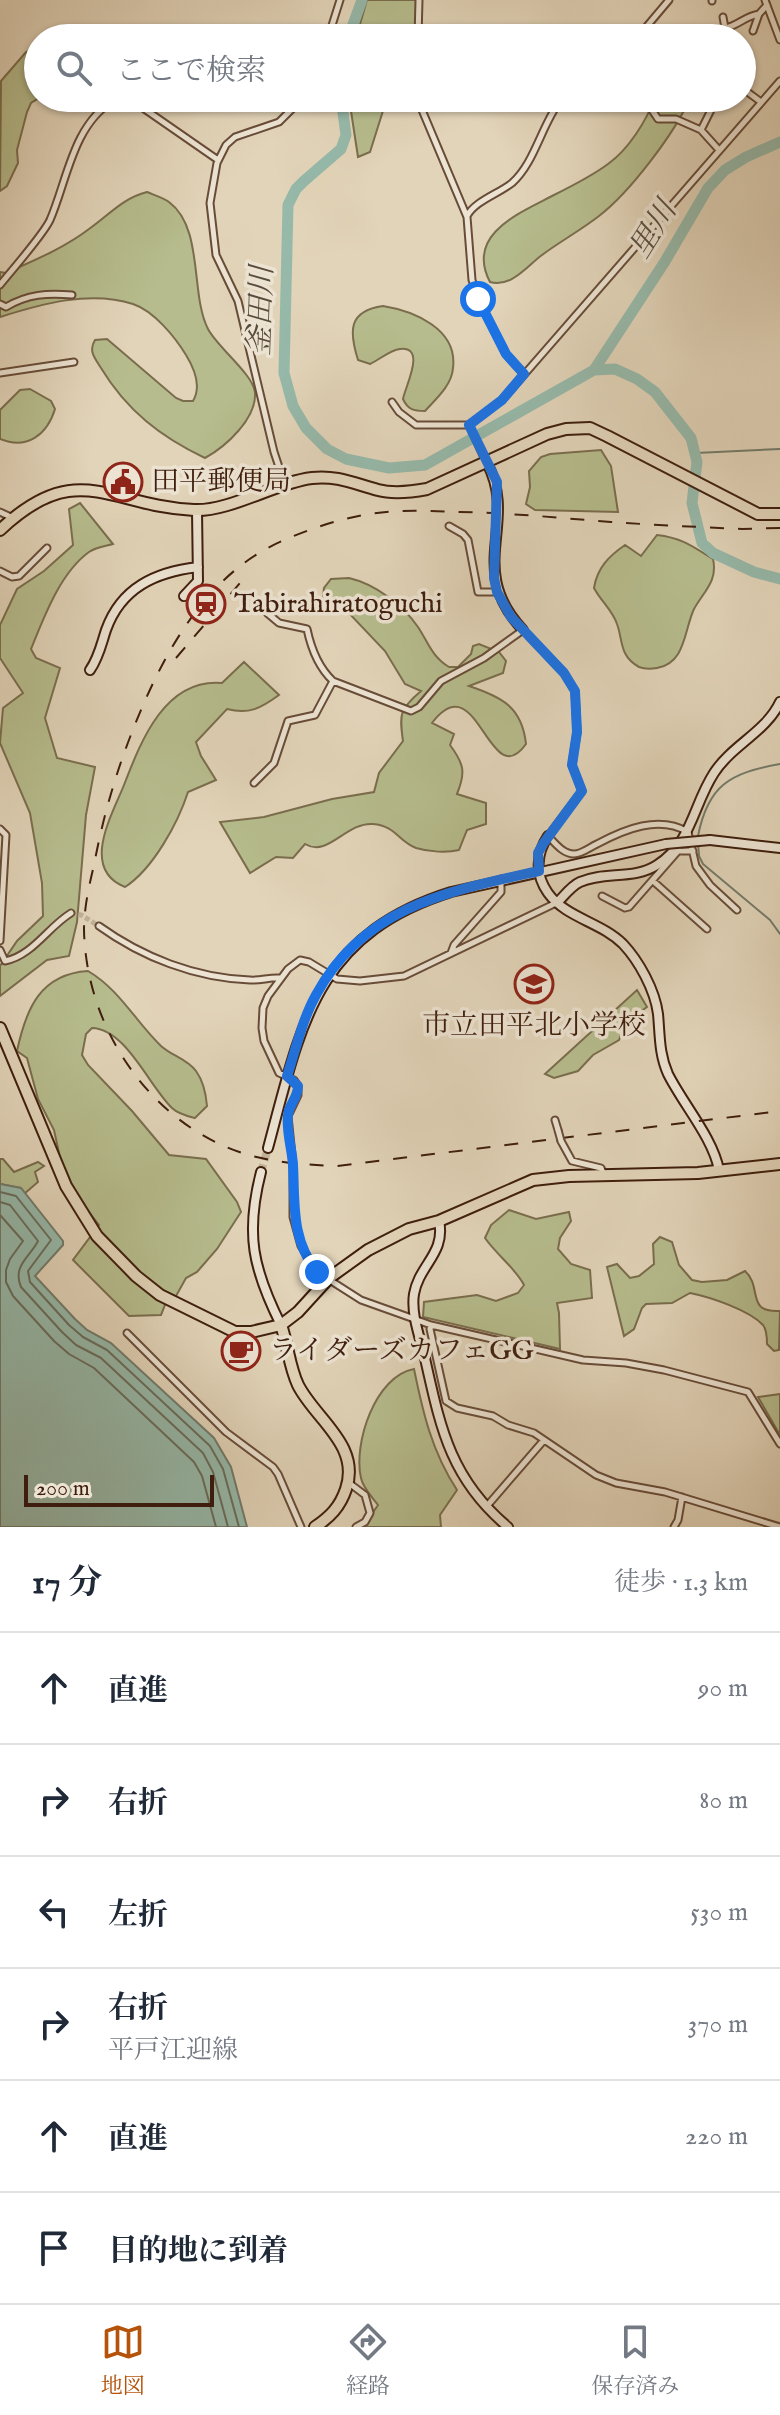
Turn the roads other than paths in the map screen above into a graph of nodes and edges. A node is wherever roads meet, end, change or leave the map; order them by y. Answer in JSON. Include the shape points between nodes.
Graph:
{"nodes":[{"id":1,"x":338,"y":0,"type":"edge"},
{"id":2,"x":419,"y":0,"type":"edge"},
{"id":3,"x":669,"y":0,"type":"edge"},
{"id":4,"x":766,"y":3,"type":"edge"},
{"id":5,"x":759,"y":14,"type":"junction"},
{"id":6,"x":723,"y":17,"type":"dead end"},
{"id":7,"x":332,"y":24,"type":"edge"},
{"id":8,"x":418,"y":24,"type":"edge"},
{"id":9,"x":649,"y":24,"type":"edge"},
{"id":10,"x":724,"y":24,"type":"edge"},
{"id":11,"x":736,"y":24,"type":"edge"},
{"id":12,"x":755,"y":24,"type":"edge"},
{"id":13,"x":780,"y":40,"type":"edge"},
{"id":14,"x":780,"y":81,"type":"edge"},
{"id":15,"x":756,"y":98,"type":"edge"},
{"id":16,"x":761,"y":102,"type":"junction"},
{"id":17,"x":756,"y":108,"type":"edge"},
{"id":18,"x":99,"y":112,"type":"edge"},
{"id":19,"x":149,"y":112,"type":"edge"},
{"id":20,"x":289,"y":112,"type":"edge"},
{"id":21,"x":423,"y":112,"type":"edge"},
{"id":22,"x":554,"y":112,"type":"edge"},
{"id":23,"x":653,"y":112,"type":"edge"},
{"id":24,"x":710,"y":112,"type":"edge"},
{"id":25,"x":752,"y":112,"type":"edge"},
{"id":26,"x":701,"y":130,"type":"junction"},
{"id":27,"x":719,"y":150,"type":"junction"},
{"id":28,"x":218,"y":160,"type":"junction"},
{"id":29,"x":467,"y":217,"type":"junction"},
{"id":30,"x":0,"y":285,"type":"edge"},
{"id":31,"x":72,"y":295,"type":"dead end"},
{"id":32,"x":0,"y":304,"type":"edge"},
{"id":33,"x":74,"y":362,"type":"dead end"},
{"id":34,"x":0,"y":373,"type":"edge"},
{"id":35,"x":524,"y":374,"type":"junction"},
{"id":36,"x":392,"y":402,"type":"dead end"},
{"id":37,"x":470,"y":428,"type":"junction"},
{"id":38,"x":485,"y":461,"type":"junction"},
{"id":39,"x":286,"y":485,"type":"junction"},
{"id":40,"x":197,"y":511,"type":"junction"},
{"id":41,"x":0,"y":512,"type":"edge"},
{"id":42,"x":780,"y":514,"type":"edge"},
{"id":43,"x":14,"y":519,"type":"junction"},
{"id":44,"x":449,"y":526,"type":"dead end"},
{"id":45,"x":0,"y":530,"type":"edge"},
{"id":46,"x":47,"y":548,"type":"dead end"},
{"id":47,"x":198,"y":567,"type":"junction"},
{"id":48,"x":0,"y":571,"type":"edge"},
{"id":49,"x":497,"y":592,"type":"junction"},
{"id":50,"x":184,"y":596,"type":"dead end"},
{"id":51,"x":260,"y":607,"type":"dead end"},
{"id":52,"x":523,"y":630,"type":"junction"},
{"id":53,"x":90,"y":670,"type":"dead end"},
{"id":54,"x":333,"y":681,"type":"junction"},
{"id":55,"x":780,"y":702,"type":"edge"},
{"id":56,"x":254,"y":783,"type":"dead end"},
{"id":57,"x":0,"y":829,"type":"edge"},
{"id":58,"x":688,"y":832,"type":"junction"},
{"id":59,"x":548,"y":836,"type":"junction"},
{"id":60,"x":780,"y":848,"type":"edge"},
{"id":61,"x":693,"y":851,"type":"junction"},
{"id":62,"x":539,"y":871,"type":"junction"},
{"id":63,"x":501,"y":879,"type":"junction"},
{"id":64,"x":653,"y":881,"type":"junction"},
{"id":65,"x":602,"y":896,"type":"dead end"},
{"id":66,"x":557,"y":903,"type":"junction"},
{"id":67,"x":737,"y":910,"type":"dead end"},
{"id":68,"x":71,"y":913,"type":"dead end"},
{"id":69,"x":99,"y":926,"type":"tunnel mouth"},
{"id":70,"x":707,"y":929,"type":"dead end"},
{"id":71,"x":0,"y":941,"type":"edge"},
{"id":72,"x":0,"y":950,"type":"edge"},
{"id":73,"x":450,"y":954,"type":"junction"},
{"id":74,"x":328,"y":976,"type":"junction"},
{"id":75,"x":280,"y":978,"type":"junction"},
{"id":76,"x":0,"y":1028,"type":"edge"},
{"id":77,"x":287,"y":1076,"type":"junction"},
{"id":78,"x":555,"y":1120,"type":"dead end"},
{"id":79,"x":268,"y":1148,"type":"tunnel mouth"},
{"id":80,"x":780,"y":1164,"type":"edge"},
{"id":81,"x":719,"y":1170,"type":"junction"},
{"id":82,"x":261,"y":1172,"type":"tunnel mouth"},
{"id":83,"x":604,"y":1176,"type":"junction"},
{"id":84,"x":439,"y":1221,"type":"junction"},
{"id":85,"x":329,"y":1278,"type":"junction"},
{"id":86,"x":415,"y":1319,"type":"junction"},
{"id":87,"x":281,"y":1325,"type":"junction"},
{"id":88,"x":431,"y":1325,"type":"junction"},
{"id":89,"x":127,"y":1333,"type":"dead end"},
{"id":90,"x":544,"y":1440,"type":"junction"},
{"id":91,"x":780,"y":1444,"type":"edge"},
{"id":92,"x":348,"y":1483,"type":"junction"},
{"id":93,"x":682,"y":1497,"type":"junction"},
{"id":94,"x":486,"y":1507,"type":"junction"},
{"id":95,"x":318,"y":1525,"type":"edge"},
{"id":96,"x":301,"y":1527,"type":"edge"},
{"id":97,"x":356,"y":1527,"type":"edge"},
{"id":98,"x":508,"y":1527,"type":"edge"},
{"id":99,"x":674,"y":1527,"type":"edge"},
{"id":100,"x":780,"y":1527,"type":"edge"}],
"edges":[{"from":1,"to":7,"type":"street"},
{"from":2,"to":8,"type":"street"},
{"from":3,"to":9,"type":"street"},
{"from":4,"to":5,"type":"street"},
{"from":4,"to":13,"type":"street"},
{"from":5,"to":11,"type":"street"},
{"from":5,"to":12,"type":"street"},
{"from":6,"to":10,"type":"street"},
{"from":14,"to":16,"type":"street"},
{"from":15,"to":16,"type":"street"},
{"from":16,"to":17,"type":"street"},
{"from":18,"to":30,"type":"street","via":[[60,186],[49,223]]},
{"from":19,"to":28,"type":"street"},
{"from":20,"to":28,"type":"street","via":[[279,122],[235,137]]},
{"from":21,"to":29,"type":"street"},
{"from":22,"to":29,"type":"street","via":[[523,171]]},
{"from":23,"to":26,"type":"street","via":[[658,119],[676,119]]},
{"from":24,"to":26,"type":"street"},
{"from":25,"to":27,"type":"street"},
{"from":26,"to":27,"type":"street"},
{"from":27,"to":35,"type":"street"},
{"from":28,"to":39,"type":"street","via":[[210,203],[216,255],[238,301]]},
{"from":29,"to":35,"type":"street","via":[[478,299],[506,354]]},
{"from":31,"to":32,"type":"street","via":[[47,293],[6,307]]},
{"from":33,"to":34,"type":"street"},
{"from":35,"to":37,"type":"street"},
{"from":36,"to":37,"type":"street","via":[[416,425]]},
{"from":37,"to":38,"type":"street"},
{"from":38,"to":39,"type":"highway","via":[[411,492],[381,491],[342,478]]},
{"from":38,"to":42,"type":"highway","via":[[547,434],[590,428],[758,514]]},
{"from":38,"to":49,"type":"street","via":[[497,482]]},
{"from":39,"to":40,"type":"highway"},
{"from":40,"to":43,"type":"highway","via":[[70,489],[37,502]]},
{"from":40,"to":47,"type":"street"},
{"from":41,"to":43,"type":"street"},
{"from":43,"to":45,"type":"highway"},
{"from":44,"to":49,"type":"street","via":[[468,540],[478,592]]},
{"from":46,"to":48,"type":"street","via":[[19,576]]},
{"from":47,"to":50,"type":"street","via":[[198,581]]},
{"from":47,"to":53,"type":"street","via":[[147,580],[124,596]]},
{"from":49,"to":52,"type":"street"},
{"from":51,"to":54,"type":"street","via":[[279,623],[307,629]]},
{"from":52,"to":54,"type":"street","via":[[441,681],[411,711]]},
{"from":52,"to":59,"type":"street","via":[[564,673],[577,703],[572,765],[582,791]]},
{"from":54,"to":56,"type":"street","via":[[315,715],[288,721],[274,763]]},
{"from":55,"to":58,"type":"street","via":[[714,773]]},
{"from":57,"to":71,"type":"street","via":[[6,835],[6,849]]},
{"from":58,"to":59,"type":"street","via":[[671,823],[654,823],[579,854],[563,850]]},
{"from":58,"to":61,"type":"street"},
{"from":58,"to":66,"type":"street","via":[[657,865],[579,882]]},
{"from":59,"to":62,"type":"street","via":[[538,853]]},
{"from":60,"to":62,"type":"street","bridge":true,"via":[[710,840],[666,844]]},
{"from":61,"to":64,"type":"street","via":[[678,851]]},
{"from":61,"to":67,"type":"street","via":[[696,866],[710,885]]},
{"from":62,"to":63,"type":"street"},
{"from":62,"to":66,"type":"street"},
{"from":63,"to":73,"type":"street","via":[[501,892]]},
{"from":63,"to":74,"type":"street","via":[[398,912],[362,938]]},
{"from":64,"to":65,"type":"street","via":[[629,907]]},
{"from":64,"to":70,"type":"street"},
{"from":66,"to":73,"type":"street"},
{"from":66,"to":81,"type":"street","via":[[603,928],[633,957],[654,999],[667,1072],[716,1154]]},
{"from":68,"to":72,"type":"street","via":[[13,960],[5,961]]},
{"from":69,"to":75,"type":"street","via":[[130,948],[184,968],[246,980]]},
{"from":73,"to":74,"type":"street","via":[[404,976],[360,981]]},
{"from":74,"to":75,"type":"street","via":[[300,960]]},
{"from":74,"to":77,"type":"street","via":[[306,1018]]},
{"from":75,"to":77,"type":"street","via":[[263,1008],[262,1028],[279,1073]]},
{"from":76,"to":87,"type":"highway","via":[[66,1186],[97,1236],[160,1295],[222,1327],[244,1333]]},
{"from":77,"to":79,"type":"street"},
{"from":77,"to":85,"type":"street","via":[[298,1086],[288,1116],[293,1217],[308,1261]]},
{"from":78,"to":83,"type":"street","bridge":true,"via":[[572,1161],[601,1168]]},
{"from":80,"to":81,"type":"highway"},
{"from":81,"to":83,"type":"highway"},
{"from":82,"to":87,"type":"street","via":[[252,1212],[253,1252]]},
{"from":83,"to":84,"type":"highway","via":[[533,1180]]},
{"from":84,"to":85,"type":"highway","via":[[377,1245]]},
{"from":84,"to":86,"type":"street","via":[[441,1237],[414,1294]]},
{"from":85,"to":86,"type":"street","via":[[361,1300]]},
{"from":85,"to":87,"type":"highway"},
{"from":86,"to":88,"type":"street"},
{"from":86,"to":94,"type":"street","via":[[442,1433],[458,1469]]},
{"from":87,"to":92,"type":"highway","via":[[299,1388],[345,1450]]},
{"from":88,"to":90,"type":"street","via":[[449,1404],[493,1416]]},
{"from":88,"to":91,"type":"street","via":[[583,1360],[664,1370],[748,1392]]},
{"from":89,"to":96,"type":"street","via":[[226,1432],[266,1460],[278,1474]]},
{"from":90,"to":93,"type":"street","via":[[596,1475]]},
{"from":90,"to":94,"type":"street"},
{"from":92,"to":95,"type":"highway","via":[[337,1508]]},
{"from":92,"to":97,"type":"street","via":[[360,1489],[369,1505],[365,1522]]},
{"from":93,"to":99,"type":"street"},
{"from":93,"to":100,"type":"street"},
{"from":94,"to":98,"type":"street"}]}
